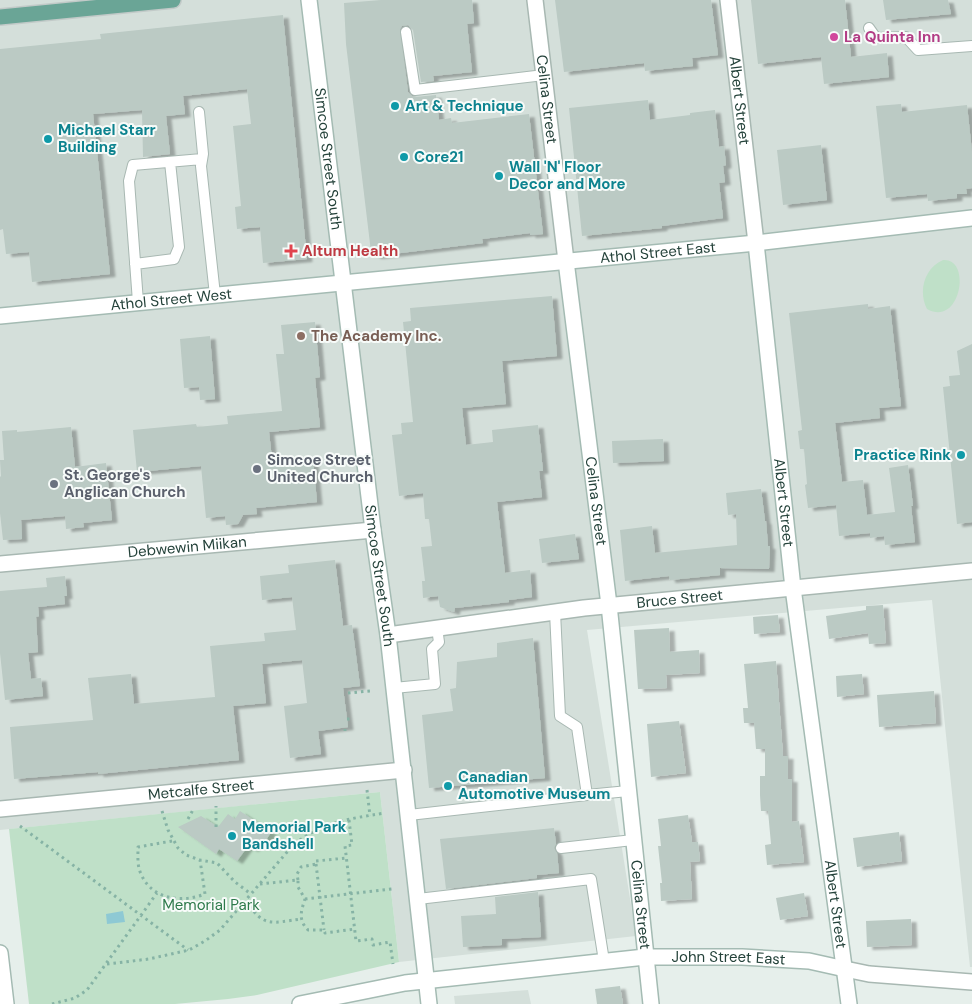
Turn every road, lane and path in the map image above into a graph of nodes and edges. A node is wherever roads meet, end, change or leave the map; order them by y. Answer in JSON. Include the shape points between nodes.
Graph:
{"nodes":[{"id":1,"x":173,"y":0,"type":"edge"},
{"id":2,"x":309,"y":0,"type":"edge"},
{"id":3,"x":536,"y":0,"type":"edge"},
{"id":4,"x":728,"y":0,"type":"edge"},
{"id":5,"x":71,"y":5,"type":"edge"},
{"id":6,"x":0,"y":17,"type":"edge"},
{"id":7,"x":869,"y":28,"type":"dead end"},
{"id":8,"x":406,"y":32,"type":"dead end"},
{"id":9,"x":972,"y":46,"type":"edge"},
{"id":10,"x":544,"y":75,"type":"junction"},
{"id":11,"x":199,"y":112,"type":"dead end"},
{"id":12,"x":202,"y":159,"type":"junction"},
{"id":13,"x":170,"y":162,"type":"junction"},
{"id":14,"x":972,"y":218,"type":"edge"},
{"id":15,"x":756,"y":243,"type":"junction"},
{"id":16,"x":566,"y":261,"type":"junction"},
{"id":17,"x":135,"y":264,"type":"junction"},
{"id":18,"x":344,"y":282,"type":"junction"},
{"id":19,"x":215,"y":295,"type":"junction"},
{"id":20,"x":138,"y":302,"type":"junction"},
{"id":21,"x":0,"y":316,"type":"edge"},
{"id":22,"x":373,"y":530,"type":"junction"},
{"id":23,"x":0,"y":564,"type":"edge"},
{"id":24,"x":972,"y":571,"type":"edge"},
{"id":25,"x":794,"y":588,"type":"junction"},
{"id":26,"x":609,"y":605,"type":"junction"},
{"id":27,"x":555,"y":612,"type":"junction"},
{"id":28,"x":437,"y":628,"type":"junction"},
{"id":29,"x":388,"y":635,"type":"junction"},
{"id":30,"x":394,"y":688,"type":"junction"},
{"id":31,"x":370,"y":691,"type":"dead end"},
{"id":32,"x":348,"y":693,"type":"dead end"},
{"id":33,"x":352,"y":719,"type":"dead end"},
{"id":34,"x":347,"y":720,"type":"dead end"},
{"id":35,"x":404,"y":770,"type":"junction"},
{"id":36,"x":367,"y":790,"type":"dead end"},
{"id":37,"x":628,"y":791,"type":"junction"},
{"id":38,"x":587,"y":795,"type":"junction"},
{"id":39,"x":216,"y":806,"type":"dead end"},
{"id":40,"x":194,"y":808,"type":"dead end"},
{"id":41,"x":0,"y":809,"type":"edge"},
{"id":42,"x":162,"y":811,"type":"dead end"},
{"id":43,"x":385,"y":813,"type":"dead end"},
{"id":44,"x":409,"y":815,"type":"junction"},
{"id":45,"x":370,"y":816,"type":"junction"},
{"id":46,"x":188,"y":819,"type":"dead end"},
{"id":47,"x":349,"y":820,"type":"junction"},
{"id":48,"x":20,"y":826,"type":"dead end"},
{"id":49,"x":216,"y":827,"type":"dead end"},
{"id":50,"x":633,"y":840,"type":"junction"},
{"id":51,"x":172,"y":841,"type":"junction"},
{"id":52,"x":561,"y":848,"type":"dead end"},
{"id":53,"x":346,"y":858,"type":"junction"},
{"id":54,"x":200,"y":860,"type":"junction"},
{"id":55,"x":316,"y":864,"type":"junction"},
{"id":56,"x":298,"y":880,"type":"junction"},
{"id":57,"x":260,"y":884,"type":"junction"},
{"id":58,"x":392,"y":889,"type":"dead end"},
{"id":59,"x":157,"y":893,"type":"junction"},
{"id":60,"x":251,"y":894,"type":"junction"},
{"id":61,"x":350,"y":894,"type":"junction"},
{"id":62,"x":320,"y":897,"type":"junction"},
{"id":63,"x":305,"y":899,"type":"junction"},
{"id":64,"x":418,"y":899,"type":"junction"},
{"id":65,"x":246,"y":901,"type":"junction"},
{"id":66,"x":140,"y":916,"type":"junction"},
{"id":67,"x":301,"y":919,"type":"junction"},
{"id":68,"x":355,"y":929,"type":"junction"},
{"id":69,"x":324,"y":930,"type":"junction"},
{"id":70,"x":189,"y":950,"type":"junction"},
{"id":71,"x":0,"y":952,"type":"edge"},
{"id":72,"x":645,"y":957,"type":"junction"},
{"id":73,"x":604,"y":961,"type":"junction"},
{"id":74,"x":107,"y":964,"type":"junction"},
{"id":75,"x":393,"y":964,"type":"dead end"},
{"id":76,"x":845,"y":969,"type":"junction"},
{"id":77,"x":427,"y":980,"type":"junction"},
{"id":78,"x":972,"y":982,"type":"edge"},
{"id":79,"x":6,"y":1004,"type":"edge"},
{"id":80,"x":52,"y":1004,"type":"edge"},
{"id":81,"x":300,"y":1004,"type":"edge"},
{"id":82,"x":429,"y":1004,"type":"edge"},
{"id":83,"x":651,"y":1004,"type":"edge"},
{"id":84,"x":848,"y":1004,"type":"edge"}],
"edges":[{"from":1,"to":5,"type":"main road"},
{"from":2,"to":18,"type":"street","name":"Simcoe Street South"},
{"from":3,"to":10,"type":"street","name":"Celina Street"},
{"from":4,"to":15,"type":"street","name":"Albert Street"},
{"from":5,"to":6,"type":"main road"},
{"from":7,"to":9,"type":"lane","via":[[876,38],[906,37],[918,50]]},
{"from":8,"to":10,"type":"lane","via":[[415,90]]},
{"from":10,"to":16,"type":"street","name":"Celina Street"},
{"from":11,"to":12,"type":"lane"},
{"from":12,"to":13,"type":"lane"},
{"from":12,"to":19,"type":"lane"},
{"from":13,"to":17,"type":"lane","via":[[133,165],[129,182]]},
{"from":13,"to":17,"type":"lane","via":[[179,248],[174,259]]},
{"from":14,"to":15,"type":"street","name":"Athol Street East"},
{"from":15,"to":16,"type":"street","name":"Athol Street East"},
{"from":15,"to":25,"type":"street","name":"Albert Street"},
{"from":16,"to":18,"type":"street","name":"Athol Street East"},
{"from":16,"to":26,"type":"street","name":"Celina Street"},
{"from":17,"to":20,"type":"lane"},
{"from":18,"to":19,"type":"street","name":"Athol Street West"},
{"from":18,"to":22,"type":"street","name":"Simcoe Street South"},
{"from":19,"to":20,"type":"street","name":"Athol Street West"},
{"from":20,"to":21,"type":"street","name":"Athol Street West"},
{"from":22,"to":23,"type":"street","name":"Debwewin Miikan"},
{"from":22,"to":29,"type":"street","name":"Simcoe Street South"},
{"from":24,"to":25,"type":"street","name":"Bruce Street"},
{"from":25,"to":26,"type":"street","name":"Bruce Street"},
{"from":25,"to":76,"type":"street","name":"Albert Street"},
{"from":26,"to":27,"type":"street","name":"Bruce Street"},
{"from":26,"to":37,"type":"street","name":"Celina Street"},
{"from":27,"to":28,"type":"street","name":"Bruce Street"},
{"from":27,"to":38,"type":"lane","via":[[560,716],[577,727]]},
{"from":28,"to":29,"type":"street","name":"Bruce Street"},
{"from":28,"to":30,"type":"lane","via":[[439,642],[432,649],[435,684]]},
{"from":29,"to":30,"type":"street","name":"Simcoe Street South"},
{"from":30,"to":35,"type":"street","name":"Simcoe Street South"},
{"from":31,"to":32,"type":"path"},
{"from":33,"to":34,"type":"path"},
{"from":35,"to":41,"type":"street","name":"Metcalfe Street"},
{"from":35,"to":44,"type":"street","name":"Simcoe Street South"},
{"from":36,"to":45,"type":"path"},
{"from":37,"to":38,"type":"lane"},
{"from":37,"to":50,"type":"street","name":"Celina Street"},
{"from":38,"to":44,"type":"lane"},
{"from":39,"to":49,"type":"path"},
{"from":40,"to":46,"type":"path"},
{"from":42,"to":51,"type":"path"},
{"from":43,"to":45,"type":"path"},
{"from":44,"to":64,"type":"street","name":"Simcoe Street South"},
{"from":45,"to":47,"type":"path"},
{"from":47,"to":53,"type":"path","via":[[352,845],[345,846]]},
{"from":47,"to":57,"type":"path","via":[[318,828],[294,844]]},
{"from":48,"to":66,"type":"path"},
{"from":50,"to":52,"type":"lane"},
{"from":50,"to":72,"type":"street","name":"Celina Street"},
{"from":51,"to":54,"type":"path","via":[[186,855]]},
{"from":51,"to":59,"type":"path","via":[[138,847],[141,875]]},
{"from":53,"to":55,"type":"path","via":[[316,861]]},
{"from":53,"to":61,"type":"path"},
{"from":54,"to":59,"type":"path","via":[[205,894],[180,900]]},
{"from":54,"to":60,"type":"path","via":[[216,863]]},
{"from":55,"to":56,"type":"path","via":[[301,867]]},
{"from":55,"to":62,"type":"path"},
{"from":56,"to":57,"type":"path"},
{"from":56,"to":63,"type":"path"},
{"from":57,"to":60,"type":"path"},
{"from":58,"to":61,"type":"path"},
{"from":59,"to":66,"type":"path"},
{"from":60,"to":65,"type":"path"},
{"from":61,"to":62,"type":"path"},
{"from":61,"to":68,"type":"path"},
{"from":62,"to":63,"type":"path"},
{"from":62,"to":69,"type":"path"},
{"from":63,"to":67,"type":"path"},
{"from":64,"to":73,"type":"lane","via":[[591,879]]},
{"from":64,"to":77,"type":"street","name":"Simcoe Street South"},
{"from":65,"to":67,"type":"path","via":[[263,921]]},
{"from":65,"to":70,"type":"path","via":[[220,930]]},
{"from":66,"to":70,"type":"path"},
{"from":66,"to":74,"type":"path"},
{"from":67,"to":69,"type":"path","via":[[308,930]]},
{"from":68,"to":69,"type":"path","via":[[325,933]]},
{"from":68,"to":75,"type":"path","via":[[356,941],[372,939],[373,945],[390,942]]},
{"from":70,"to":74,"type":"path"},
{"from":71,"to":79,"type":"street"},
{"from":72,"to":73,"type":"street","name":"John Street East"},
{"from":72,"to":76,"type":"street","name":"John Street East","via":[[809,961]]},
{"from":72,"to":83,"type":"street","name":"Celina Street"},
{"from":73,"to":77,"type":"street","name":"John Street East"},
{"from":74,"to":80,"type":"path","via":[[87,990],[75,998]]},
{"from":76,"to":78,"type":"street","name":"John Street East","via":[[869,974]]},
{"from":76,"to":84,"type":"street","name":"Albert Street"},
{"from":77,"to":81,"type":"street","name":"John Street East"},
{"from":77,"to":82,"type":"street","name":"Simcoe Street South"}]}
